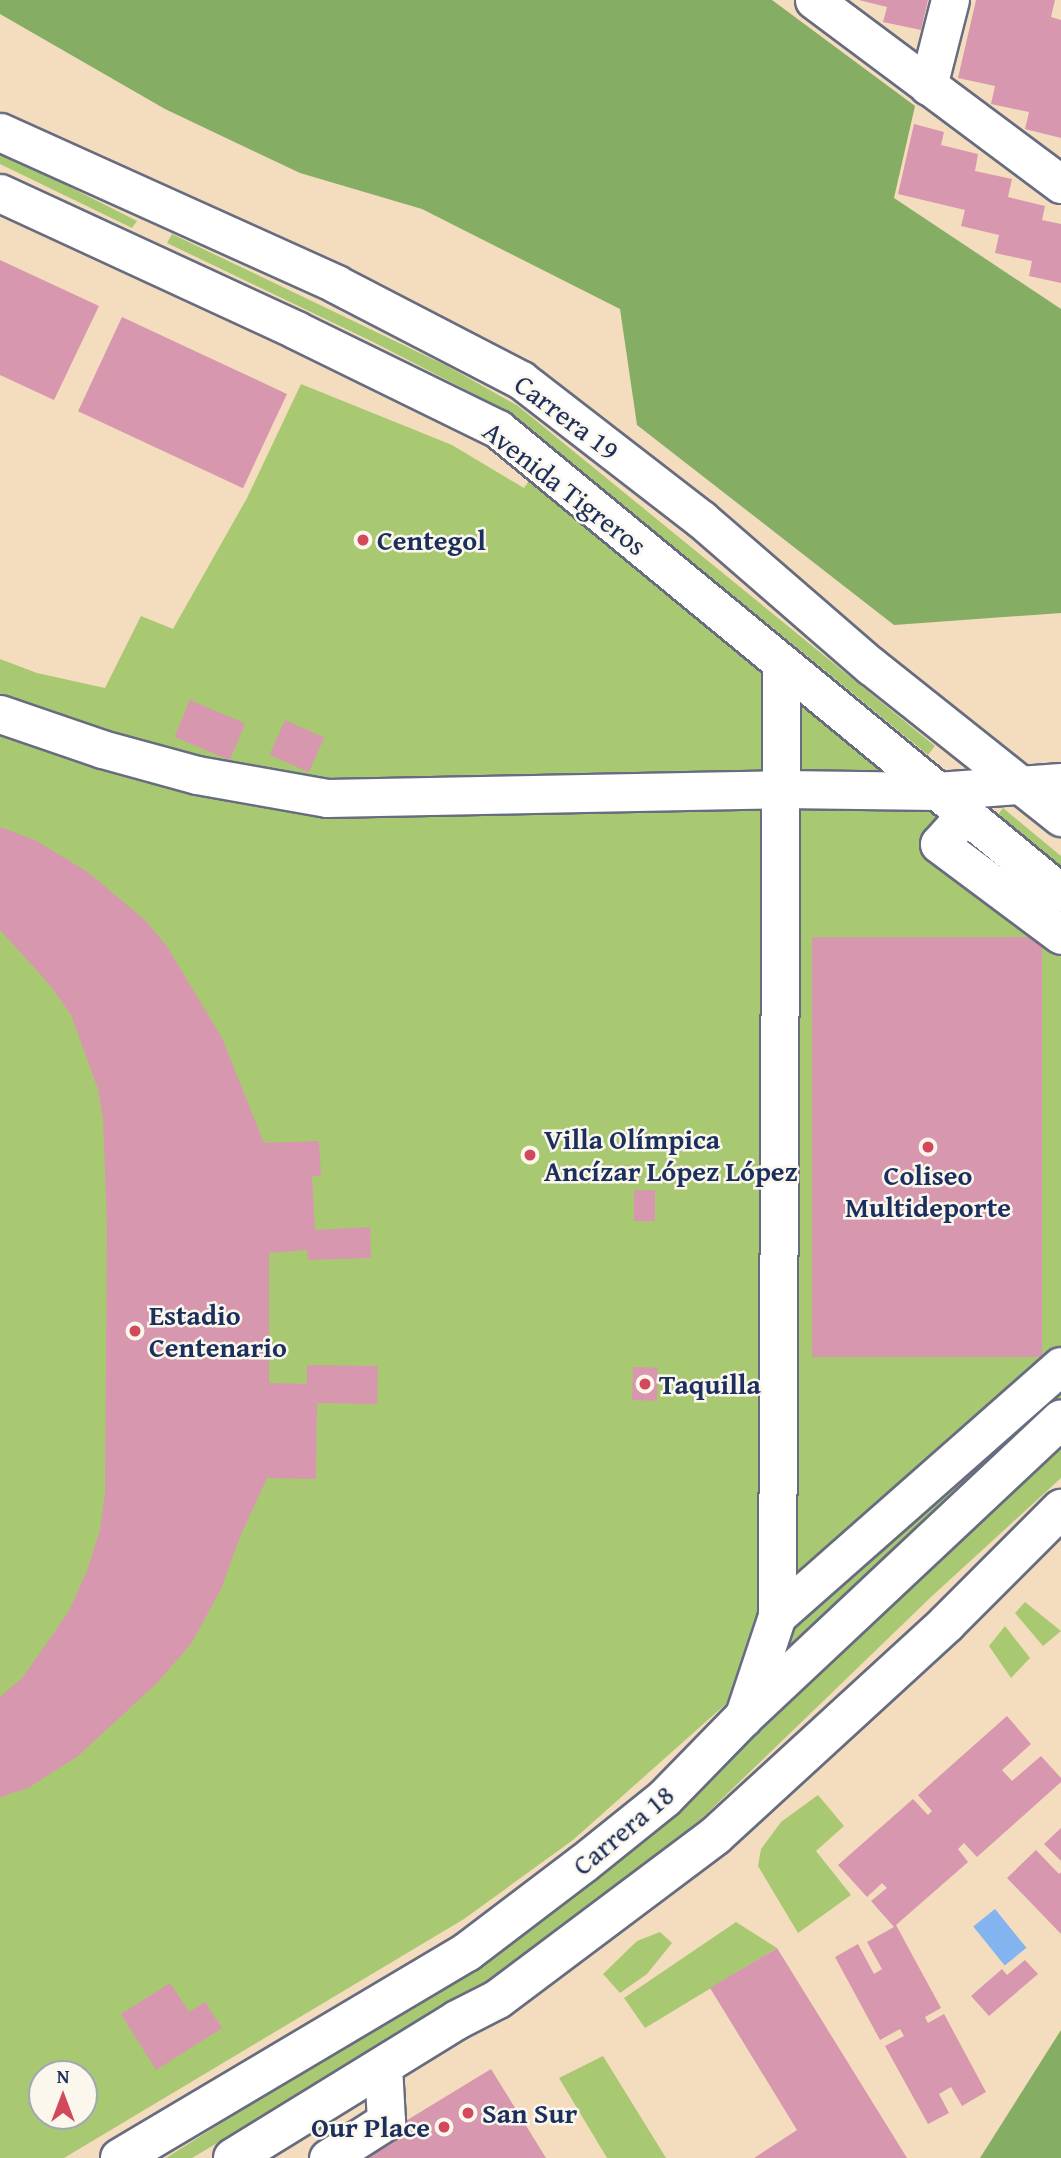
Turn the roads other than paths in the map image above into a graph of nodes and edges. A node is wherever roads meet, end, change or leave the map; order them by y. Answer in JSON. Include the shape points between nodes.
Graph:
{"nodes":[{"id":1,"x":814,"y":0,"type":"edge"},
{"id":2,"x":950,"y":0,"type":"edge"},
{"id":3,"x":928,"y":86,"type":"junction"},
{"id":4,"x":0,"y":132,"type":"edge"},
{"id":5,"x":1061,"y":184,"type":"edge"},
{"id":6,"x":0,"y":193,"type":"edge"},
{"id":7,"x":781,"y":664,"type":"junction"},
{"id":8,"x":0,"y":715,"type":"edge"},
{"id":9,"x":1061,"y":782,"type":"edge"},
{"id":10,"x":1022,"y":784,"type":"junction"},
{"id":11,"x":782,"y":789,"type":"junction"},
{"id":12,"x":937,"y":791,"type":"junction"},
{"id":13,"x":965,"y":814,"type":"junction"},
{"id":14,"x":1061,"y":817,"type":"edge"},
{"id":15,"x":1061,"y":893,"type":"edge"},
{"id":16,"x":1061,"y":934,"type":"edge"},
{"id":17,"x":1061,"y":1366,"type":"edge"},
{"id":18,"x":1061,"y":1419,"type":"edge"},
{"id":19,"x":1061,"y":1509,"type":"edge"},
{"id":20,"x":777,"y":1616,"type":"junction"},
{"id":21,"x":743,"y":1718,"type":"junction"},
{"id":22,"x":383,"y":2066,"type":"junction"},
{"id":23,"x":120,"y":2158,"type":"edge"},
{"id":24,"x":233,"y":2158,"type":"edge"},
{"id":25,"x":328,"y":2158,"type":"edge"}],
"edges":[{"from":1,"to":3,"type":"street"},
{"from":2,"to":3,"type":"street"},
{"from":3,"to":5,"type":"street"},
{"from":4,"to":10,"type":"street","name":"Carrera 19","via":[[337,284],[522,380],[701,519],[871,666]]},
{"from":6,"to":7,"type":"street","name":"Avenida Tigreros","via":[[498,429]]},
{"from":7,"to":11,"type":"street"},
{"from":7,"to":12,"type":"street","name":"Avenida Tigreros"},
{"from":8,"to":11,"type":"street","via":[[197,775],[327,798]]},
{"from":9,"to":10,"type":"street"},
{"from":10,"to":12,"type":"street"},
{"from":10,"to":14,"type":"street","name":"Carrera 19"},
{"from":11,"to":12,"type":"street"},
{"from":11,"to":20,"type":"street"},
{"from":12,"to":13,"type":"street","name":"Avenida Tigreros"},
{"from":13,"to":15,"type":"street","name":"Avenida Tigreros"},
{"from":13,"to":16,"type":"street","via":[[939,844]]},
{"from":17,"to":20,"type":"street"},
{"from":18,"to":21,"type":"main road","name":"Carrera 18"},
{"from":19,"to":22,"type":"main road","name":"Carrera 18","via":[[946,1624],[715,1836],[498,1999]]},
{"from":20,"to":21,"type":"street"},
{"from":21,"to":23,"type":"main road","name":"Carrera 18","via":[[665,1798],[467,1952]]},
{"from":22,"to":24,"type":"main road","name":"Carrera 18"},
{"from":22,"to":25,"type":"street","via":[[386,2122]]}]}
